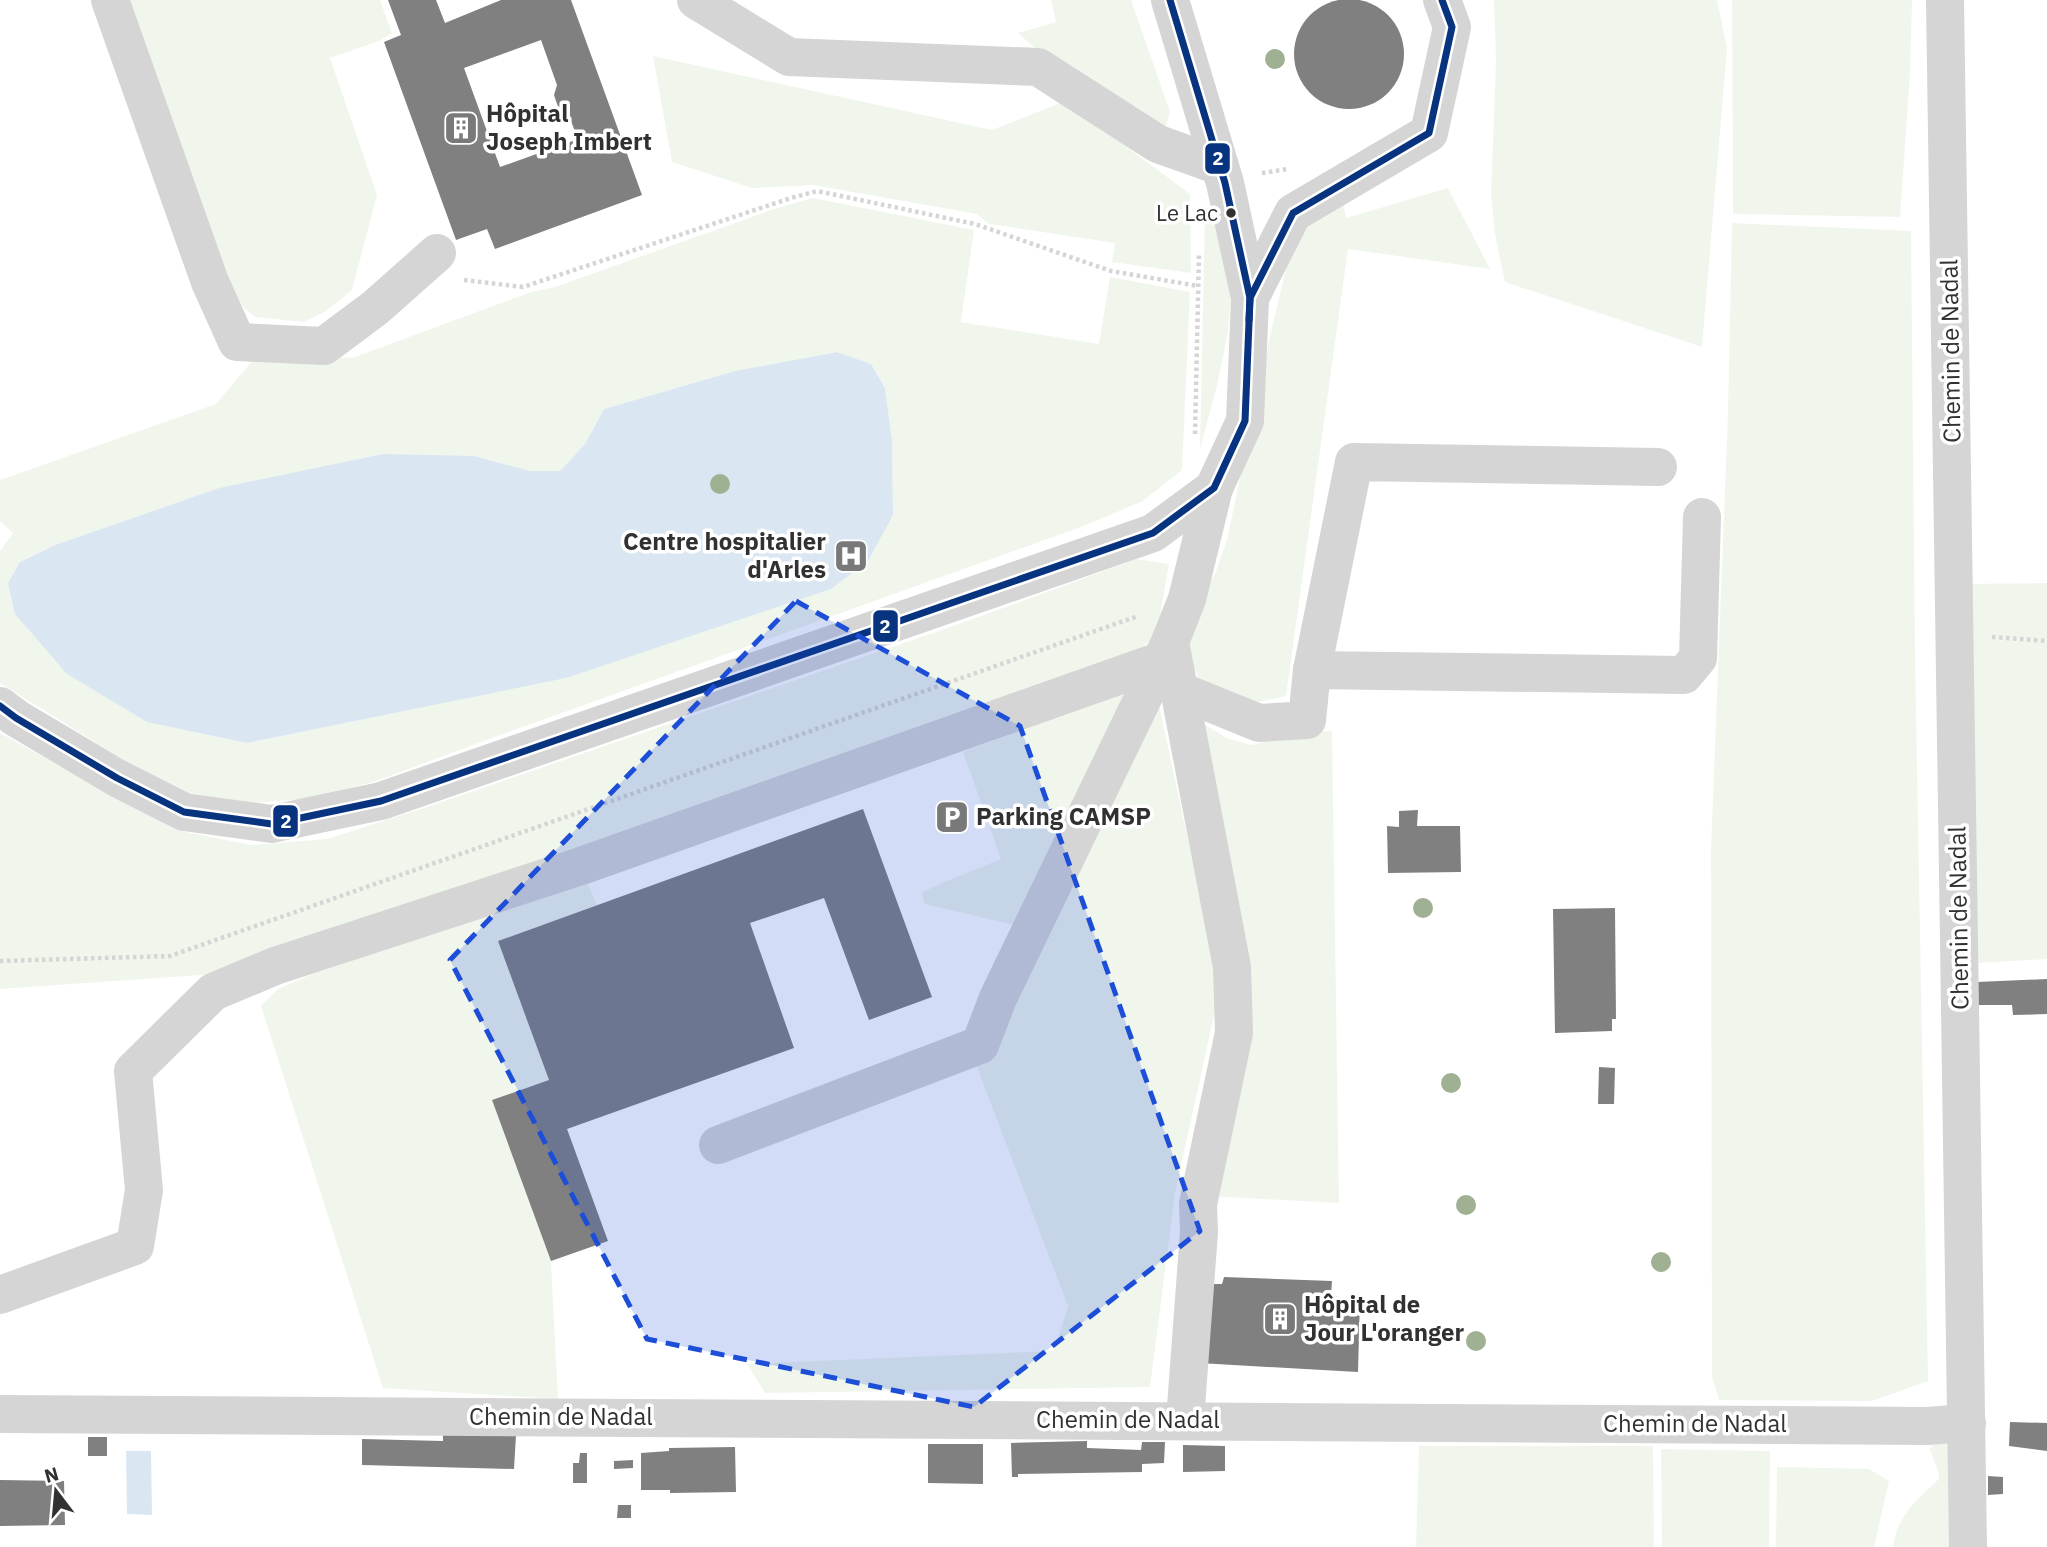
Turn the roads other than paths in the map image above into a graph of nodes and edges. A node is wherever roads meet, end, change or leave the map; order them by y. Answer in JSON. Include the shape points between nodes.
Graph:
{"nodes":[{"id":1,"x":110,"y":0,"type":"edge"},
{"id":2,"x":696,"y":0,"type":"edge"},
{"id":3,"x":1171,"y":0,"type":"edge"},
{"id":4,"x":1945,"y":0,"type":"edge"},
{"id":5,"x":1449,"y":9,"type":"edge"},
{"id":6,"x":1220,"y":166,"type":"junction"},
{"id":7,"x":437,"y":253,"type":"road end"},
{"id":8,"x":1250,"y":298,"type":"junction"},
{"id":9,"x":1658,"y":467,"type":"dead end"},
{"id":10,"x":1214,"y":488,"type":"junction"},
{"id":11,"x":1702,"y":517,"type":"dead end"},
{"id":12,"x":1169,"y":664,"type":"junction"},
{"id":13,"x":1312,"y":670,"type":"junction"},
{"id":14,"x":0,"y":706,"type":"edge"},
{"id":15,"x":718,"y":1145,"type":"dead end"},
{"id":16,"x":0,"y":1295,"type":"edge"},
{"id":17,"x":0,"y":1414,"type":"edge"},
{"id":18,"x":1185,"y":1420,"type":"junction"},
{"id":19,"x":1967,"y":1423,"type":"junction"},
{"id":20,"x":1968,"y":1547,"type":"edge"}],
"edges":[{"from":1,"to":7,"type":"street","via":[[210,282],[237,342],[324,346]]},
{"from":2,"to":6,"type":"street","via":[[789,57],[1038,67],[1158,144]]},
{"from":3,"to":6,"type":"street"},
{"from":4,"to":19,"type":"street","name":"Chemin de Nadal"},
{"from":5,"to":8,"type":"street","via":[[1429,133],[1293,213]]},
{"from":6,"to":8,"type":"street"},
{"from":8,"to":10,"type":"street","via":[[1245,421]]},
{"from":9,"to":13,"type":"street","via":[[1354,462]]},
{"from":10,"to":12,"type":"street"},
{"from":10,"to":14,"type":"street","via":[[1153,533],[381,801],[272,824],[184,812],[117,778]]},
{"from":11,"to":13,"type":"street","via":[[1698,658],[1684,675]]},
{"from":12,"to":13,"type":"street","via":[[1259,723],[1307,720]]},
{"from":12,"to":15,"type":"street","via":[[998,998],[980,1045]]},
{"from":12,"to":16,"type":"street","via":[[275,966],[213,992],[133,1071],[144,1190],[135,1246]]},
{"from":12,"to":18,"type":"street","via":[[1232,967],[1234,1033],[1198,1204]]},
{"from":17,"to":18,"type":"street","name":"Chemin de Nadal"},
{"from":18,"to":19,"type":"street","name":"Chemin de Nadal"},
{"from":19,"to":20,"type":"street"}]}
